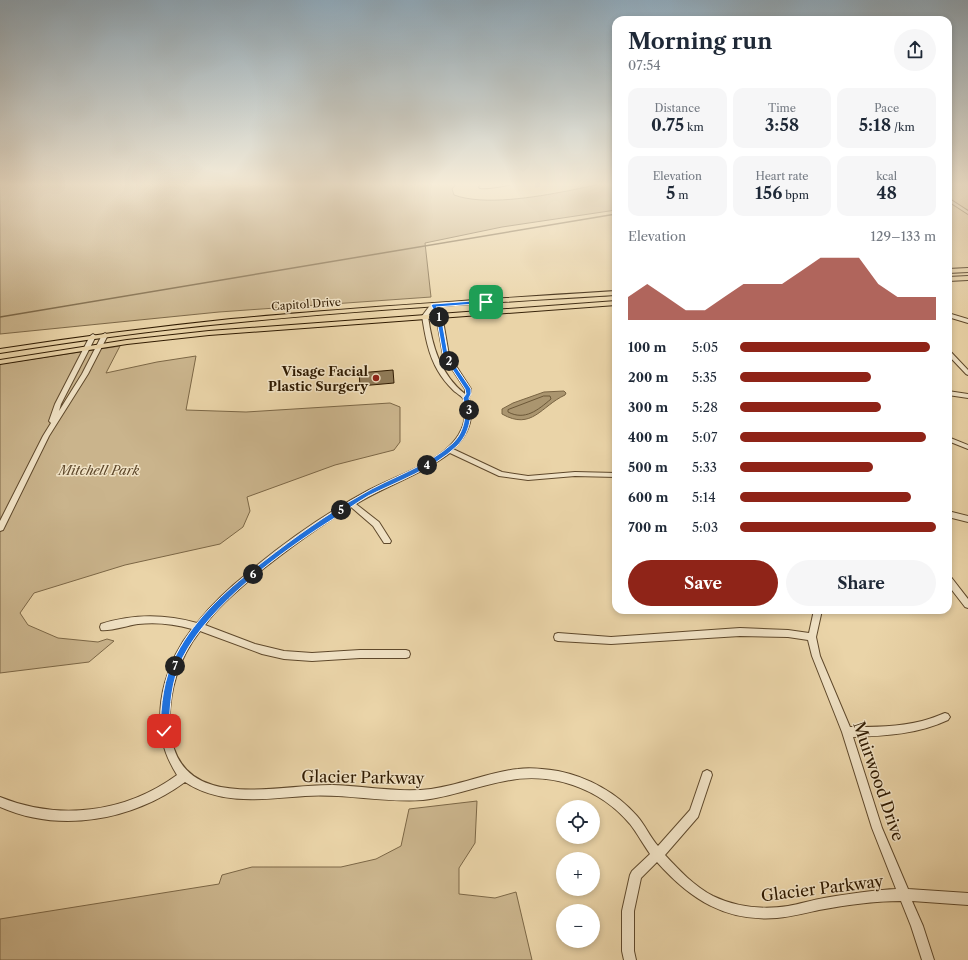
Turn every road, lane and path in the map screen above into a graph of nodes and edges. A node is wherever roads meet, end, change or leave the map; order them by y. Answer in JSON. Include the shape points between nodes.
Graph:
{"nodes":[{"id":1,"x":968,"y":270,"type":"edge"},
{"id":2,"x":952,"y":271,"type":"edge"},
{"id":3,"x":968,"y":278,"type":"edge"},
{"id":4,"x":952,"y":279,"type":"edge"},
{"id":5,"x":612,"y":293,"type":"edge"},
{"id":6,"x":612,"y":302,"type":"edge"},
{"id":7,"x":436,"y":310,"type":"junction"},
{"id":8,"x":425,"y":316,"type":"junction"},
{"id":9,"x":952,"y":316,"type":"edge"},
{"id":10,"x":968,"y":320,"type":"edge"},
{"id":11,"x":289,"y":326,"type":"junction"},
{"id":12,"x":105,"y":335,"type":"junction"},
{"id":13,"x":93,"y":336,"type":"junction"},
{"id":14,"x":99,"y":346,"type":"junction"},
{"id":15,"x":88,"y":348,"type":"junction"},
{"id":16,"x":0,"y":351,"type":"edge"},
{"id":17,"x":446,"y":355,"type":"junction"},
{"id":18,"x":433,"y":356,"type":"junction"},
{"id":19,"x":952,"y":356,"type":"edge"},
{"id":20,"x":0,"y":362,"type":"edge"},
{"id":21,"x":968,"y":373,"type":"edge"},
{"id":22,"x":952,"y":394,"type":"edge"},
{"id":23,"x":968,"y":396,"type":"edge"},
{"id":24,"x":466,"y":398,"type":"junction"},
{"id":25,"x":46,"y":436,"type":"junction"},
{"id":26,"x":952,"y":441,"type":"edge"},
{"id":27,"x":968,"y":447,"type":"edge"},
{"id":28,"x":449,"y":450,"type":"junction"},
{"id":29,"x":612,"y":475,"type":"edge"},
{"id":30,"x":352,"y":504,"type":"junction"},
{"id":31,"x":952,"y":515,"type":"edge"},
{"id":32,"x":968,"y":519,"type":"edge"},
{"id":33,"x":0,"y":528,"type":"edge"},
{"id":34,"x":388,"y":541,"type":"dead end"},
{"id":35,"x":952,"y":584,"type":"edge"},
{"id":36,"x":968,"y":605,"type":"edge"},
{"id":37,"x":817,"y":614,"type":"edge"},
{"id":38,"x":104,"y":627,"type":"dead end"},
{"id":39,"x":197,"y":627,"type":"junction"},
{"id":40,"x":558,"y":638,"type":"dead end"},
{"id":41,"x":812,"y":638,"type":"junction"},
{"id":42,"x":406,"y":654,"type":"dead end"},
{"id":43,"x":945,"y":717,"type":"dead end"},
{"id":44,"x":847,"y":732,"type":"junction"},
{"id":45,"x":708,"y":775,"type":"dead end"},
{"id":46,"x":185,"y":776,"type":"junction"},
{"id":47,"x":0,"y":802,"type":"edge"},
{"id":48,"x":657,"y":855,"type":"junction"},
{"id":49,"x":904,"y":895,"type":"junction"},
{"id":50,"x":968,"y":899,"type":"edge"},
{"id":51,"x":630,"y":960,"type":"edge"},
{"id":52,"x":928,"y":960,"type":"edge"}],
"edges":[{"from":1,"to":2,"type":"main road"},
{"from":3,"to":4,"type":"main road"},
{"from":5,"to":7,"type":"main road"},
{"from":6,"to":7,"type":"main road","name":"Capitol Drive"},
{"from":7,"to":8,"type":"main road","name":"Capitol Drive"},
{"from":7,"to":8,"type":"street"},
{"from":7,"to":11,"type":"main road","via":[[325,320]]},
{"from":7,"to":12,"type":"main road","name":"Capitol Drive","via":[[233,320]]},
{"from":7,"to":17,"type":"street"},
{"from":8,"to":11,"type":"main road","name":"Capitol Drive"},
{"from":8,"to":18,"type":"street"},
{"from":9,"to":10,"type":"street"},
{"from":11,"to":14,"type":"main road","name":"Capitol Drive"},
{"from":12,"to":13,"type":"main road","name":"Capitol Drive"},
{"from":12,"to":14,"type":"street"},
{"from":13,"to":15,"type":"street"},
{"from":13,"to":16,"type":"main road","name":"Capitol Drive"},
{"from":14,"to":15,"type":"main road","name":"Capitol Drive"},
{"from":14,"to":25,"type":"street","via":[[85,374]]},
{"from":15,"to":20,"type":"main road","name":"Capitol Drive"},
{"from":15,"to":25,"type":"street","via":[[58,404]]},
{"from":17,"to":18,"type":"street"},
{"from":17,"to":24,"type":"street","via":[[468,389]]},
{"from":18,"to":24,"type":"street","via":[[446,380]]},
{"from":19,"to":21,"type":"street"},
{"from":22,"to":23,"type":"street"},
{"from":24,"to":28,"type":"street","via":[[469,410],[467,424],[461,437]]},
{"from":25,"to":33,"type":"street"},
{"from":26,"to":27,"type":"street"},
{"from":28,"to":29,"type":"street","via":[[501,474],[528,478],[576,474]]},
{"from":28,"to":30,"type":"street","via":[[434,461],[376,489]]},
{"from":30,"to":34,"type":"street","via":[[376,524]]},
{"from":30,"to":39,"type":"street","via":[[324,520],[273,557],[221,601]]},
{"from":31,"to":32,"type":"street"},
{"from":35,"to":36,"type":"street"},
{"from":37,"to":41,"type":"street","name":"Muirwood Drive"},
{"from":38,"to":39,"type":"street","via":[[131,620],[153,619]]},
{"from":39,"to":42,"type":"street","via":[[283,655],[302,657]]},
{"from":39,"to":46,"type":"street","via":[[179,657],[165,704],[164,731],[168,747]]},
{"from":40,"to":41,"type":"street","via":[[613,640],[736,632],[795,634]]},
{"from":41,"to":44,"type":"street","name":"Muirwood Drive","via":[[820,669]]},
{"from":43,"to":44,"type":"street","via":[[913,728]]},
{"from":44,"to":49,"type":"street","name":"Muirwood Drive","via":[[868,803]]},
{"from":45,"to":48,"type":"street","via":[[694,813]]},
{"from":46,"to":47,"type":"street","via":[[166,791],[131,806],[96,814],[46,816],[12,808]]},
{"from":46,"to":48,"type":"street","name":"Glacier Parkway","via":[[213,790],[227,793],[324,790],[389,795],[428,795],[469,787],[517,773],[572,778],[614,801],[632,819]]},
{"from":48,"to":49,"type":"street","name":"Glacier Parkway","via":[[705,898],[746,911],[770,914],[846,900]]},
{"from":48,"to":51,"type":"street","via":[[636,875],[628,911]]},
{"from":49,"to":50,"type":"street","name":"Glacier Parkway"},
{"from":49,"to":52,"type":"street","name":"Muirwood Drive"}]}
